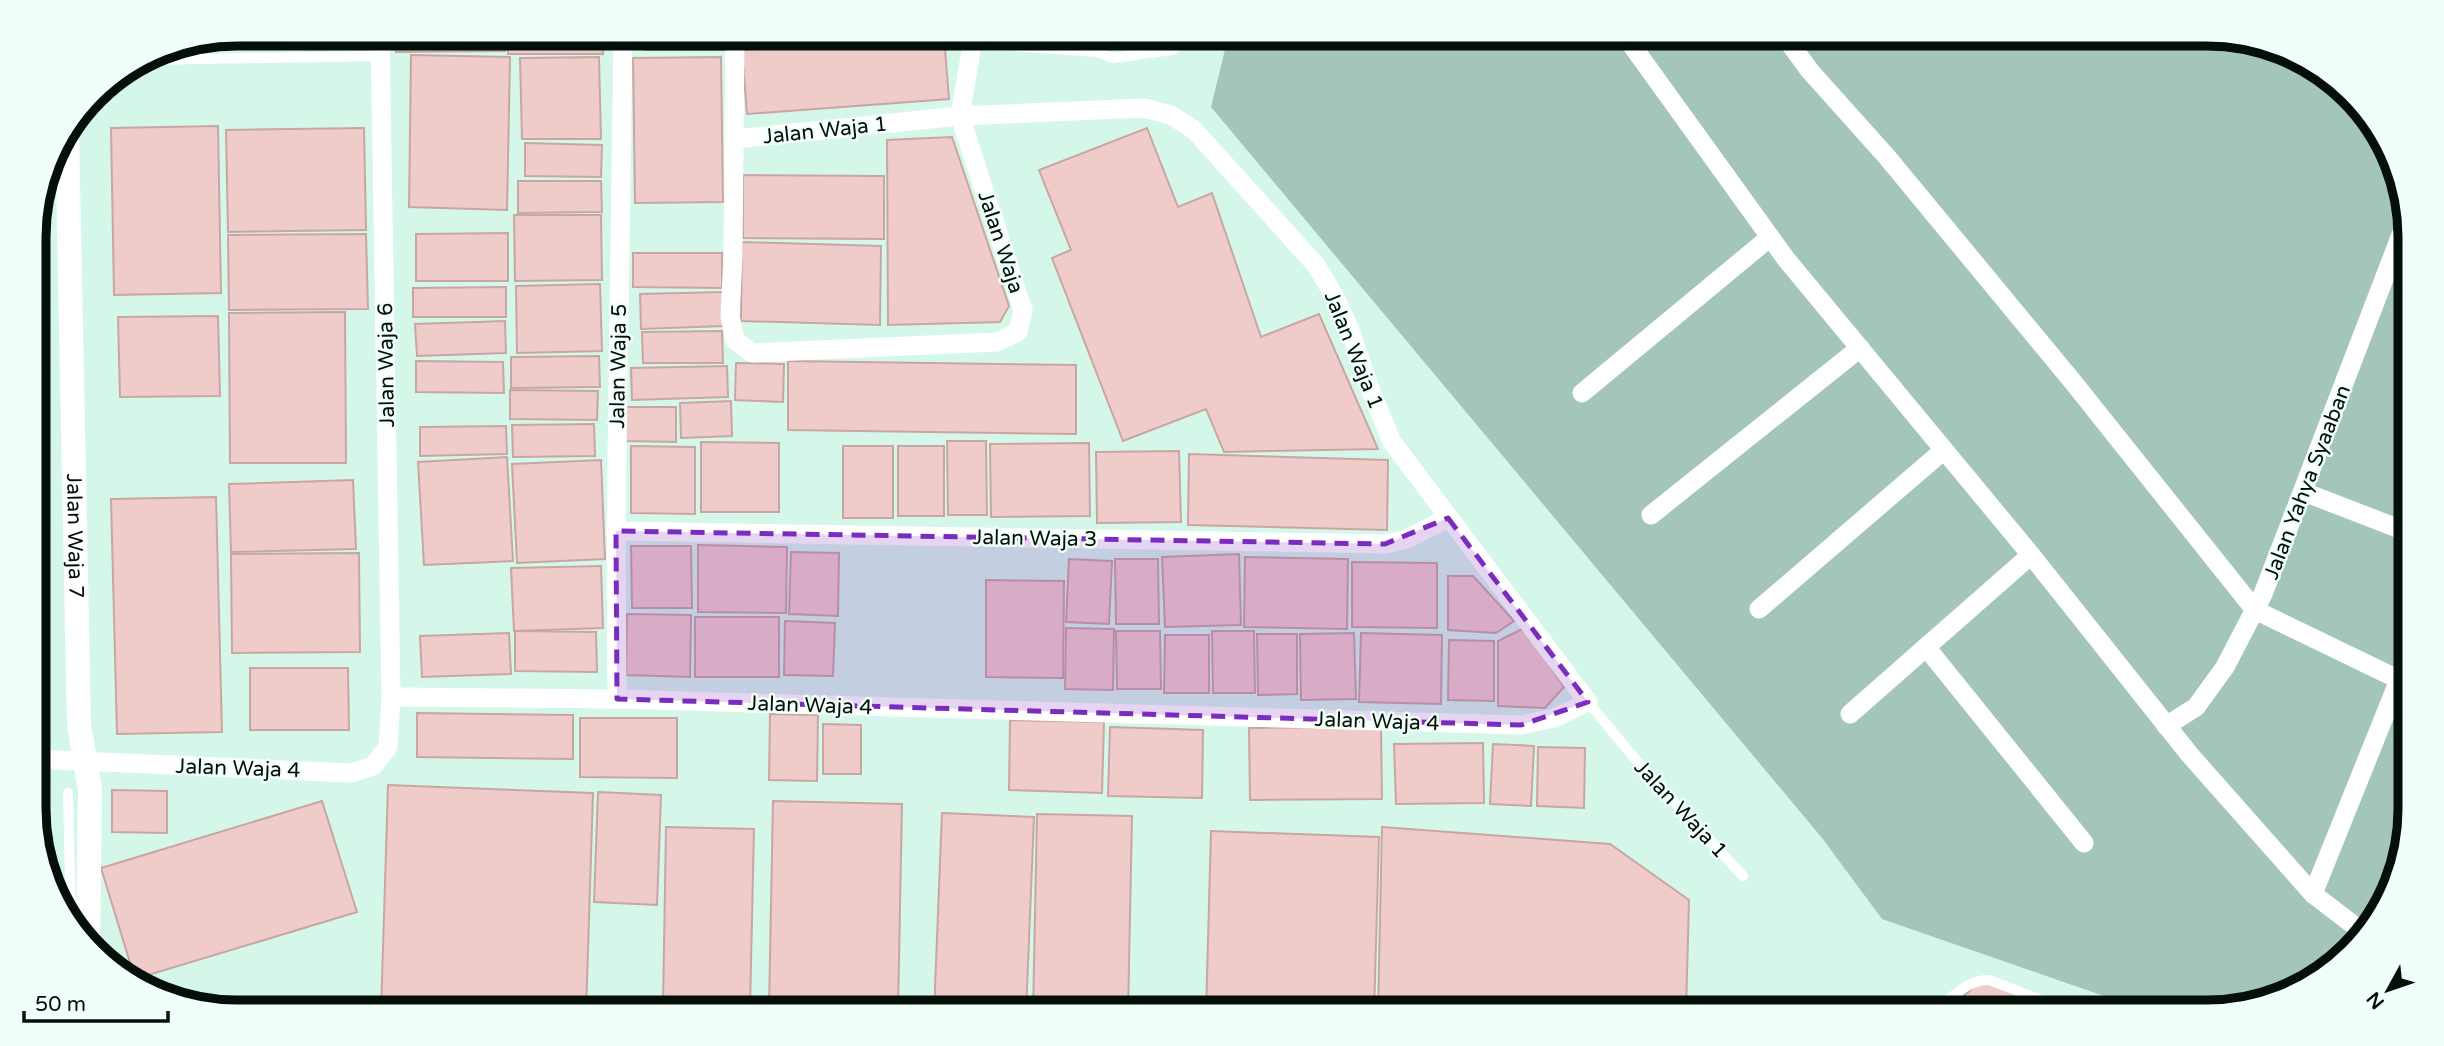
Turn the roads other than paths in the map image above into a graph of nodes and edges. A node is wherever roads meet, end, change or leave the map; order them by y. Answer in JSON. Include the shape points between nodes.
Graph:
{"nodes":[{"id":1,"x":381,"y":46,"type":"edge"},
{"id":2,"x":623,"y":46,"type":"edge"},
{"id":3,"x":734,"y":46,"type":"edge"},
{"id":4,"x":972,"y":46,"type":"edge"},
{"id":5,"x":1012,"y":46,"type":"edge"},
{"id":6,"x":1179,"y":46,"type":"edge"},
{"id":7,"x":1632,"y":46,"type":"edge"},
{"id":8,"x":1792,"y":46,"type":"edge"},
{"id":9,"x":382,"y":56,"type":"junction"},
{"id":10,"x":164,"y":60,"type":"edge"},
{"id":11,"x":960,"y":116,"type":"junction"},
{"id":12,"x":735,"y":139,"type":"junction"},
{"id":13,"x":67,"y":148,"type":"edge"},
{"id":14,"x":1769,"y":238,"type":"junction"},
{"id":15,"x":2398,"y":243,"type":"edge"},
{"id":16,"x":1860,"y":348,"type":"junction"},
{"id":17,"x":1581,"y":393,"type":"dead end"},
{"id":18,"x":1944,"y":450,"type":"junction"},
{"id":19,"x":2304,"y":492,"type":"junction"},
{"id":20,"x":1651,"y":515,"type":"dead end"},
{"id":21,"x":1448,"y":518,"type":"junction"},
{"id":22,"x":2398,"y":528,"type":"edge"},
{"id":23,"x":615,"y":531,"type":"junction"},
{"id":24,"x":2031,"y":555,"type":"junction"},
{"id":25,"x":1759,"y":609,"type":"dead end"},
{"id":26,"x":2255,"y":610,"type":"junction"},
{"id":27,"x":1926,"y":647,"type":"junction"},
{"id":28,"x":2398,"y":679,"type":"edge"},
{"id":29,"x":391,"y":697,"type":"junction"},
{"id":30,"x":2398,"y":698,"type":"edge"},
{"id":31,"x":617,"y":699,"type":"junction"},
{"id":32,"x":1588,"y":702,"type":"junction"},
{"id":33,"x":1850,"y":714,"type":"dead end"},
{"id":34,"x":2166,"y":726,"type":"junction"},
{"id":35,"x":46,"y":760,"type":"edge"},
{"id":36,"x":86,"y":762,"type":"junction"},
{"id":37,"x":68,"y":793,"type":"dead end"},
{"id":38,"x":2084,"y":843,"type":"dead end"},
{"id":39,"x":1743,"y":876,"type":"dead end"},
{"id":40,"x":2313,"y":894,"type":"junction"},
{"id":41,"x":71,"y":904,"type":"edge"},
{"id":42,"x":2357,"y":928,"type":"edge"},
{"id":43,"x":88,"y":930,"type":"edge"},
{"id":44,"x":1949,"y":1000,"type":"edge"},
{"id":45,"x":2041,"y":1000,"type":"edge"}],
"edges":[{"from":1,"to":9,"type":"street","name":"Jalan Waja 6"},
{"from":2,"to":23,"type":"street","name":"Jalan Waja 5"},
{"from":3,"to":12,"type":"street"},
{"from":4,"to":11,"type":"street","name":"Jalan Waja"},
{"from":5,"to":6,"type":"lane","via":[[1097,52],[1113,58]]},
{"from":7,"to":14,"type":"street"},
{"from":8,"to":26,"type":"street","via":[[2073,382]]},
{"from":9,"to":10,"type":"lane"},
{"from":9,"to":29,"type":"street","name":"Jalan Waja 6"},
{"from":11,"to":12,"type":"street","name":"Jalan Waja 1"},
{"from":11,"to":12,"type":"street","name":"Jalan Waja","via":[[1023,310],[1018,332],[997,342],[752,353],[736,340],[730,316]]},
{"from":11,"to":21,"type":"street","name":"Jalan Waja 1","via":[[1144,108],[1171,115],[1194,130],[1316,265],[1350,330],[1392,443]]},
{"from":13,"to":36,"type":"street","name":"Jalan Waja 7","via":[[79,725]]},
{"from":14,"to":16,"type":"street"},
{"from":14,"to":17,"type":"street"},
{"from":15,"to":19,"type":"street","name":"Jalan Yahya Syaaban"},
{"from":16,"to":18,"type":"street"},
{"from":16,"to":20,"type":"street"},
{"from":18,"to":24,"type":"street"},
{"from":18,"to":25,"type":"street"},
{"from":19,"to":22,"type":"street"},
{"from":19,"to":26,"type":"street","name":"Jalan Yahya Syaaban"},
{"from":21,"to":23,"type":"street","name":"Jalan Waja 3","via":[[1407,539],[1385,544]]},
{"from":21,"to":32,"type":"street","name":"Jalan Waja 1"},
{"from":23,"to":31,"type":"street","name":"Jalan Waja 5"},
{"from":24,"to":27,"type":"street"},
{"from":24,"to":34,"type":"street"},
{"from":26,"to":28,"type":"street"},
{"from":26,"to":34,"type":"street","name":"Jalan Yahya Syaaban","via":[[2225,667],[2196,707]]},
{"from":27,"to":33,"type":"street"},
{"from":27,"to":38,"type":"street"},
{"from":29,"to":31,"type":"street","name":"Jalan Waja 4"},
{"from":29,"to":36,"type":"street","name":"Jalan Waja 4","via":[[388,747],[373,766],[351,772]]},
{"from":30,"to":40,"type":"street"},
{"from":31,"to":32,"type":"street","name":"Jalan Waja 4","via":[[1521,725],[1554,718]]},
{"from":32,"to":39,"type":"lane","name":"Jalan Waja 1"},
{"from":34,"to":40,"type":"street"},
{"from":35,"to":36,"type":"street","name":"Jalan Waja 4"},
{"from":36,"to":43,"type":"street","name":"Jalan Waja 7","via":[[90,790]]},
{"from":37,"to":41,"type":"lane"},
{"from":40,"to":42,"type":"street"},
{"from":44,"to":45,"type":"lane","via":[[1980,980]]}]}
